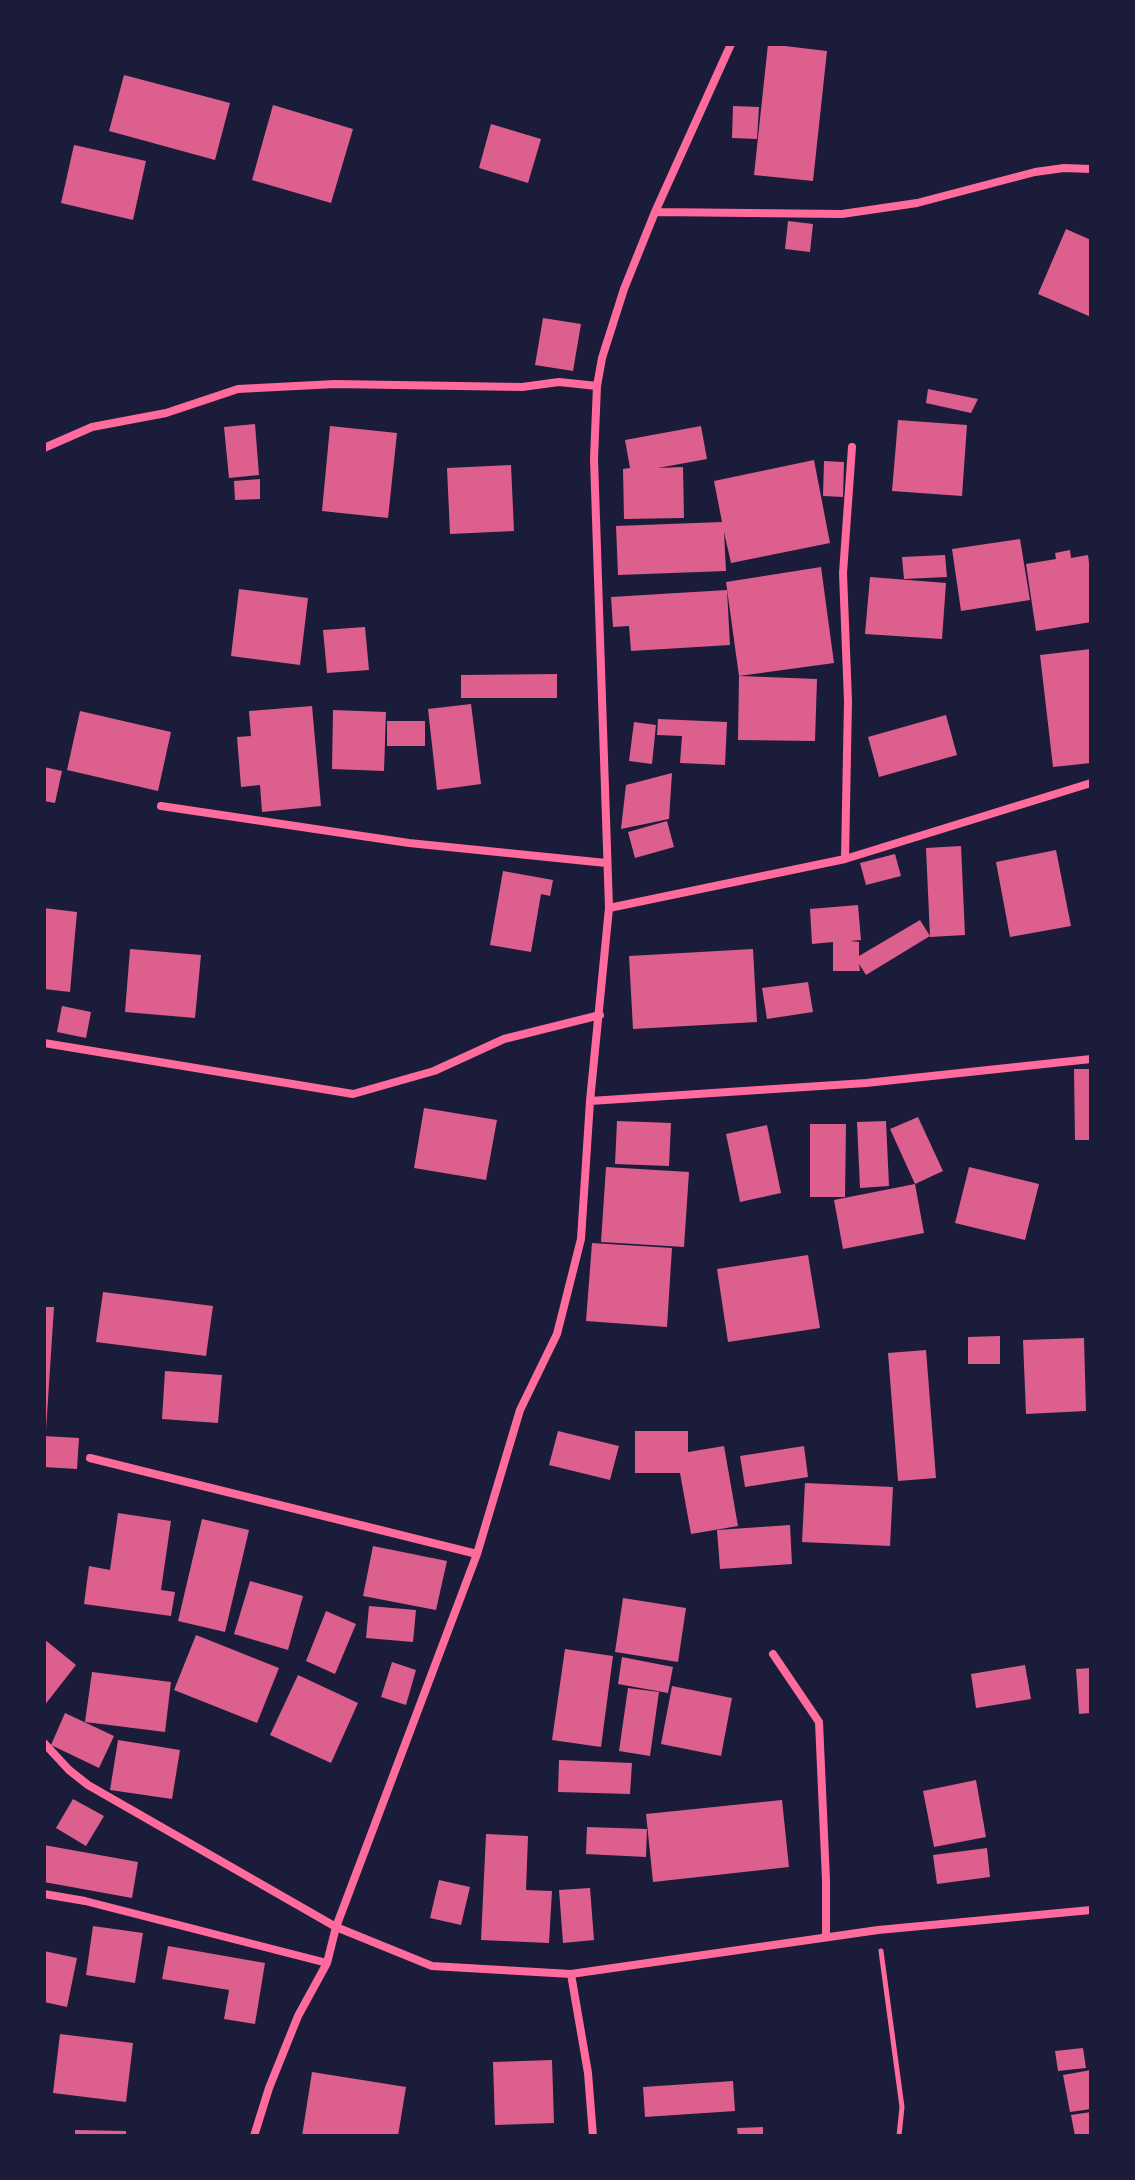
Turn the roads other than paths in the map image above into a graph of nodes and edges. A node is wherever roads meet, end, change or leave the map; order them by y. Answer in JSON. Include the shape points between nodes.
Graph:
{"nodes":[{"id":1,"x":731,"y":44,"type":"edge"},
{"id":2,"x":1091,"y":169,"type":"edge"},
{"id":3,"x":655,"y":212,"type":"junction"},
{"id":4,"x":597,"y":386,"type":"junction"},
{"id":5,"x":852,"y":447,"type":"dead end"},
{"id":6,"x":44,"y":448,"type":"edge"},
{"id":7,"x":1091,"y":783,"type":"edge"},
{"id":8,"x":161,"y":806,"type":"dead end"},
{"id":9,"x":845,"y":859,"type":"junction"},
{"id":10,"x":606,"y":863,"type":"junction"},
{"id":11,"x":609,"y":908,"type":"junction"},
{"id":12,"x":600,"y":1015,"type":"junction"},
{"id":13,"x":44,"y":1043,"type":"edge"},
{"id":14,"x":1091,"y":1059,"type":"edge"},
{"id":15,"x":590,"y":1101,"type":"junction"},
{"id":16,"x":90,"y":1458,"type":"dead end"},
{"id":17,"x":477,"y":1554,"type":"junction"},
{"id":18,"x":773,"y":1654,"type":"dead end"},
{"id":19,"x":44,"y":1743,"type":"edge"},
{"id":20,"x":44,"y":1894,"type":"edge"},
{"id":21,"x":1091,"y":1910,"type":"edge"},
{"id":22,"x":336,"y":1927,"type":"junction"},
{"id":23,"x":826,"y":1937,"type":"junction"},
{"id":24,"x":327,"y":1963,"type":"junction"},
{"id":25,"x":571,"y":1974,"type":"junction"},
{"id":26,"x":254,"y":2136,"type":"edge"},
{"id":27,"x":593,"y":2136,"type":"edge"}],
"edges":[{"from":1,"to":3,"type":"street"},
{"from":2,"to":3,"type":"street","via":[[1035,172],[917,203],[842,214]]},
{"from":3,"to":4,"type":"street","via":[[624,289]]},
{"from":4,"to":6,"type":"street","via":[[559,382],[522,387],[335,384],[238,389],[166,413],[92,427]]},
{"from":4,"to":10,"type":"street","via":[[594,459]]},
{"from":5,"to":9,"type":"street","via":[[843,573],[848,701]]},
{"from":7,"to":9,"type":"street"},
{"from":8,"to":10,"type":"street","via":[[409,843]]},
{"from":9,"to":11,"type":"street"},
{"from":10,"to":11,"type":"street"},
{"from":11,"to":12,"type":"street"},
{"from":12,"to":13,"type":"street","via":[[504,1039],[434,1071],[353,1094]]},
{"from":12,"to":15,"type":"street"},
{"from":14,"to":15,"type":"street","via":[[866,1083]]},
{"from":15,"to":17,"type":"street","via":[[581,1239],[557,1334],[520,1410]]},
{"from":16,"to":17,"type":"street"},
{"from":17,"to":22,"type":"street"},
{"from":18,"to":23,"type":"street","via":[[819,1722]]},
{"from":19,"to":22,"type":"street","via":[[88,1785]]},
{"from":20,"to":24,"type":"street"},
{"from":21,"to":23,"type":"street"},
{"from":22,"to":24,"type":"street"},
{"from":22,"to":25,"type":"street","via":[[432,1966]]},
{"from":23,"to":25,"type":"street"},
{"from":24,"to":26,"type":"street","via":[[298,2016]]},
{"from":25,"to":27,"type":"street"}]}
